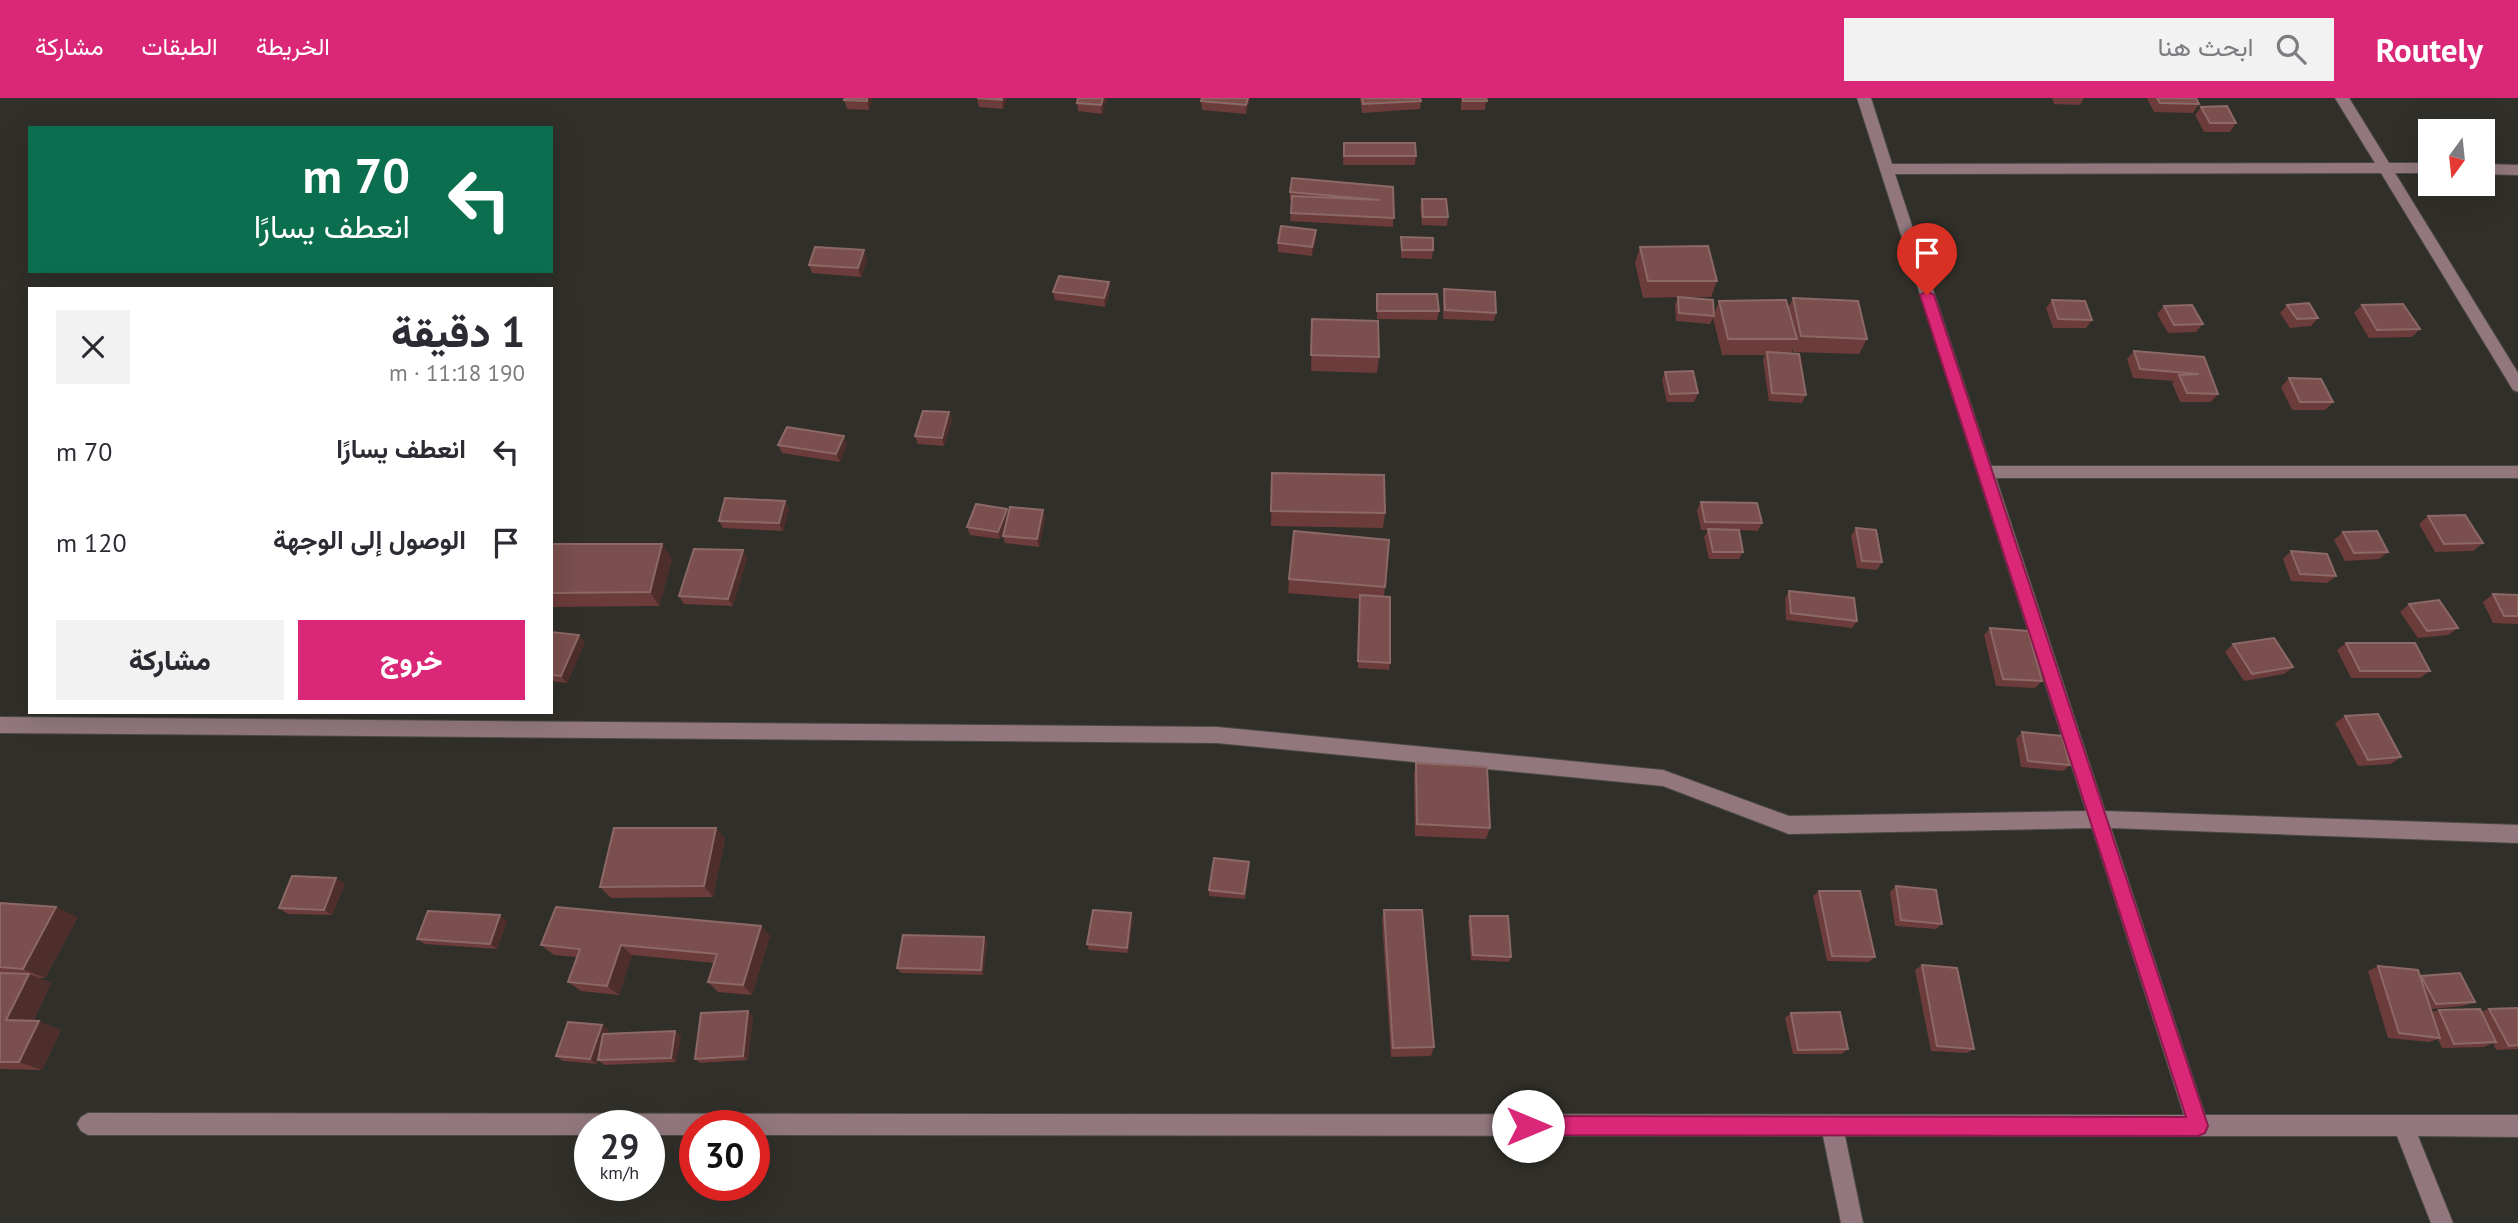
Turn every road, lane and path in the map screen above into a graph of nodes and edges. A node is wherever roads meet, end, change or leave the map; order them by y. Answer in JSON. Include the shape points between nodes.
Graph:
{"nodes":[{"id":1,"x":1864,"y":98,"type":"edge"},
{"id":2,"x":2342,"y":98,"type":"edge"},
{"id":3,"x":2384,"y":167,"type":"junction"},
{"id":4,"x":2418,"y":168,"type":"edge"},
{"id":5,"x":1886,"y":169,"type":"junction"},
{"id":6,"x":2496,"y":169,"type":"edge"},
{"id":7,"x":2518,"y":170,"type":"edge"},
{"id":8,"x":2518,"y":386,"type":"edge"},
{"id":9,"x":1984,"y":472,"type":"junction"},
{"id":10,"x":2518,"y":472,"type":"edge"},
{"id":11,"x":0,"y":725,"type":"edge"},
{"id":12,"x":2098,"y":819,"type":"junction"},
{"id":13,"x":2518,"y":834,"type":"edge"},
{"id":14,"x":88,"y":1124,"type":"dead end"},
{"id":15,"x":1832,"y":1126,"type":"junction"},
{"id":16,"x":2198,"y":1126,"type":"junction"},
{"id":17,"x":2403,"y":1126,"type":"junction"},
{"id":18,"x":2518,"y":1126,"type":"edge"},
{"id":19,"x":1853,"y":1223,"type":"edge"},
{"id":20,"x":2442,"y":1223,"type":"edge"}],
"edges":[{"from":1,"to":5,"type":"street"},
{"from":2,"to":3,"type":"street"},
{"from":3,"to":4,"type":"street"},
{"from":3,"to":5,"type":"street"},
{"from":3,"to":8,"type":"street"},
{"from":5,"to":9,"type":"street"},
{"from":6,"to":7,"type":"street"},
{"from":9,"to":10,"type":"street"},
{"from":9,"to":12,"type":"street"},
{"from":11,"to":12,"type":"street","via":[[1217,735],[1663,778],[1789,825]]},
{"from":12,"to":13,"type":"street"},
{"from":12,"to":16,"type":"street"},
{"from":14,"to":15,"type":"street"},
{"from":15,"to":16,"type":"street"},
{"from":15,"to":19,"type":"street"},
{"from":16,"to":17,"type":"street"},
{"from":17,"to":18,"type":"street"},
{"from":17,"to":20,"type":"street"}]}
